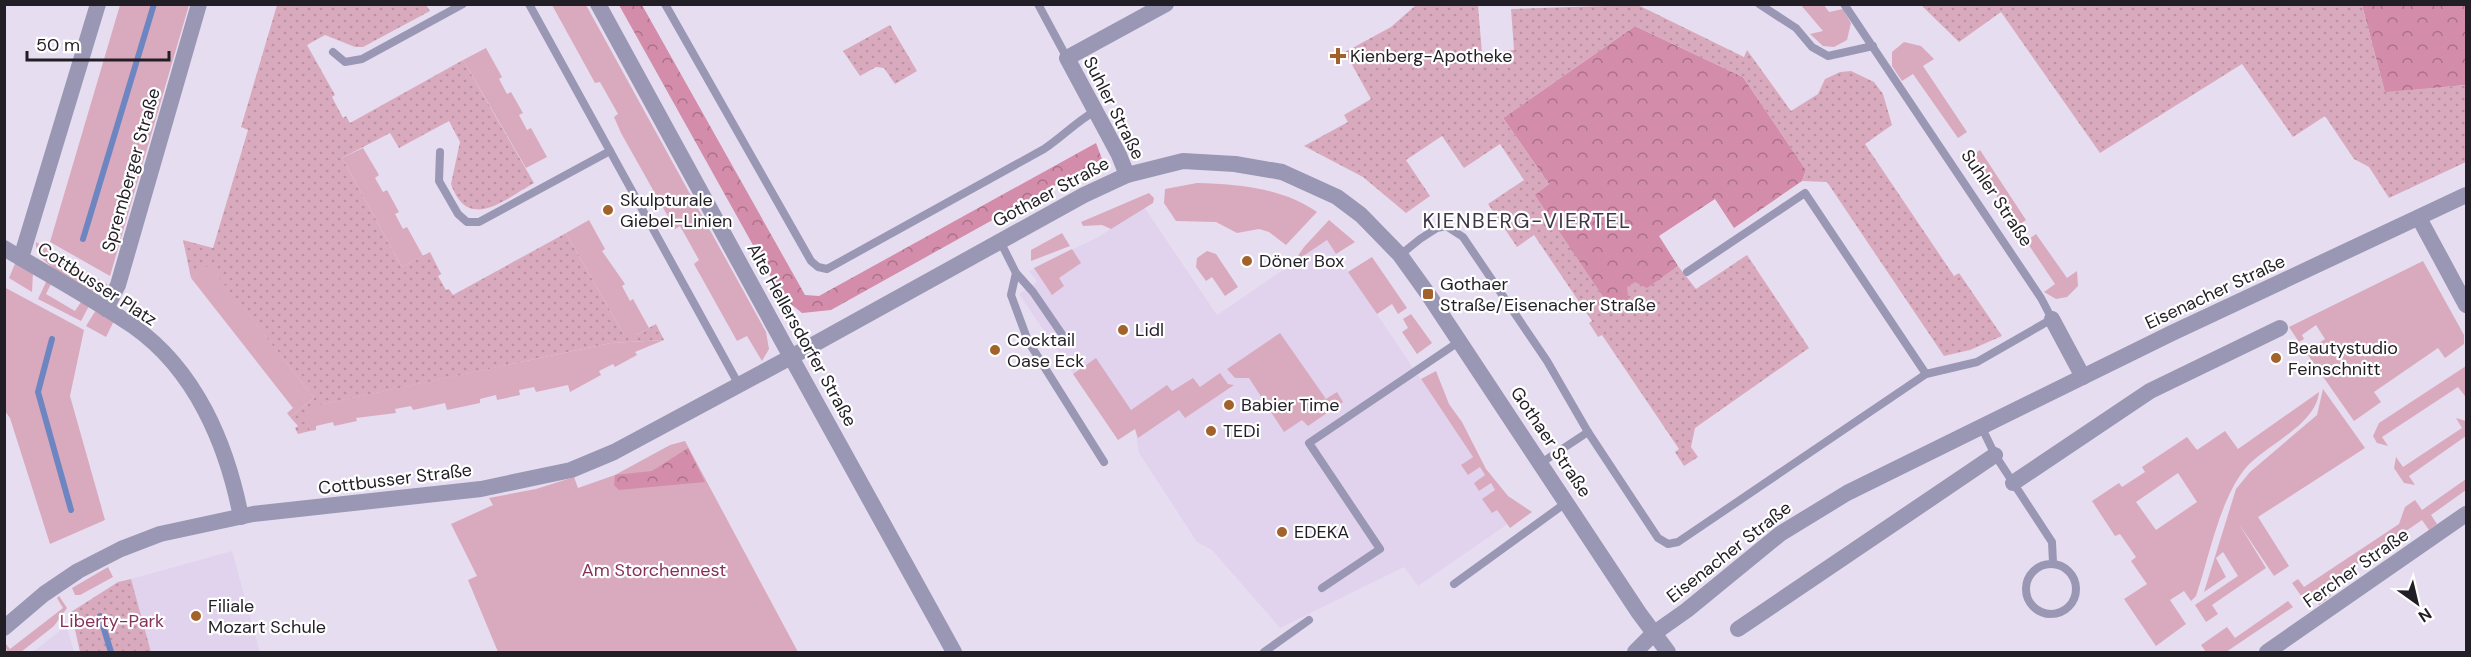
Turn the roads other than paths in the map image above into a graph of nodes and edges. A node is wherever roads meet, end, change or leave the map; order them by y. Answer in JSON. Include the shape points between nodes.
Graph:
{"nodes":[{"id":1,"x":98,"y":4,"type":"edge"},
{"id":2,"x":199,"y":4,"type":"edge"},
{"id":3,"x":463,"y":4,"type":"edge"},
{"id":4,"x":529,"y":4,"type":"edge"},
{"id":5,"x":598,"y":4,"type":"edge"},
{"id":6,"x":665,"y":4,"type":"edge"},
{"id":7,"x":1038,"y":4,"type":"edge"},
{"id":8,"x":1166,"y":4,"type":"edge"},
{"id":9,"x":1759,"y":4,"type":"edge"},
{"id":10,"x":1844,"y":4,"type":"edge"},
{"id":11,"x":1873,"y":46,"type":"junction"},
{"id":12,"x":333,"y":51,"type":"dead end"},
{"id":13,"x":1067,"y":58,"type":"junction"},
{"id":14,"x":1095,"y":111,"type":"junction"},
{"id":15,"x":610,"y":151,"type":"junction"},
{"id":16,"x":440,"y":152,"type":"dead end"},
{"id":17,"x":1127,"y":175,"type":"junction"},
{"id":18,"x":2466,"y":195,"type":"edge"},
{"id":19,"x":2419,"y":218,"type":"junction"},
{"id":20,"x":1000,"y":241,"type":"junction"},
{"id":21,"x":4,"y":248,"type":"edge"},
{"id":22,"x":1400,"y":255,"type":"junction"},
{"id":23,"x":21,"y":258,"type":"junction"},
{"id":24,"x":1687,"y":272,"type":"dead end"},
{"id":25,"x":1016,"y":273,"type":"junction"},
{"id":26,"x":2466,"y":305,"type":"edge"},
{"id":27,"x":106,"y":309,"type":"junction"},
{"id":28,"x":2052,"y":319,"type":"junction"},
{"id":29,"x":2280,"y":328,"type":"dead end"},
{"id":30,"x":1460,"y":341,"type":"junction"},
{"id":31,"x":1068,"y":343,"type":"dead end"},
{"id":32,"x":791,"y":357,"type":"junction"},
{"id":33,"x":1926,"y":374,"type":"junction"},
{"id":34,"x":2083,"y":377,"type":"junction"},
{"id":35,"x":739,"y":384,"type":"junction"},
{"id":36,"x":1982,"y":426,"type":"junction"},
{"id":37,"x":1588,"y":432,"type":"junction"},
{"id":38,"x":1995,"y":455,"type":"junction"},
{"id":39,"x":1104,"y":462,"type":"dead end"},
{"id":40,"x":1542,"y":463,"type":"junction"},
{"id":41,"x":2013,"y":483,"type":"junction"},
{"id":42,"x":1567,"y":502,"type":"junction"},
{"id":43,"x":2466,"y":514,"type":"edge"},
{"id":44,"x":241,"y":517,"type":"junction"},
{"id":45,"x":1668,"y":544,"type":"joint"},
{"id":46,"x":2053,"y":563,"type":"junction"},
{"id":47,"x":1454,"y":584,"type":"dead end"},
{"id":48,"x":1322,"y":588,"type":"dead end"},
{"id":49,"x":1309,"y":620,"type":"dead end"},
{"id":50,"x":4,"y":628,"type":"edge"},
{"id":51,"x":1738,"y":629,"type":"dead end"},
{"id":52,"x":1653,"y":634,"type":"junction"},
{"id":53,"x":954,"y":652,"type":"edge"},
{"id":54,"x":1264,"y":652,"type":"edge"},
{"id":55,"x":1635,"y":652,"type":"edge"},
{"id":56,"x":1668,"y":652,"type":"edge"},
{"id":57,"x":2267,"y":652,"type":"edge"}],
"edges":[{"from":1,"to":23,"type":"street"},
{"from":2,"to":27,"type":"street","name":"Spremberger Straße","via":[[126,258]]},
{"from":3,"to":12,"type":"lane","via":[[362,59],[345,62]]},
{"from":4,"to":15,"type":"lane"},
{"from":5,"to":32,"type":"street","name":"Alte Hellersdorfer Straße"},
{"from":6,"to":14,"type":"lane","via":[[811,261],[818,267],[827,269],[1044,149]]},
{"from":7,"to":13,"type":"lane","name":"Suhler Straße"},
{"from":8,"to":13,"type":"street","name":"Suhler Straße"},
{"from":9,"to":11,"type":"lane","via":[[1796,28],[1812,47],[1828,56]]},
{"from":10,"to":11,"type":"lane","name":"Suhler Straße"},
{"from":11,"to":28,"type":"lane","name":"Suhler Straße"},
{"from":13,"to":14,"type":"street","name":"Suhler Straße"},
{"from":14,"to":17,"type":"street","name":"Suhler Straße"},
{"from":15,"to":16,"type":"lane","via":[[480,222],[467,222],[458,214],[439,181]]},
{"from":15,"to":35,"type":"lane"},
{"from":17,"to":20,"type":"street","name":"Gothaer Straße"},
{"from":17,"to":22,"type":"street","name":"Gothaer Straße","via":[[1183,161],[1282,172],[1337,197]]},
{"from":18,"to":19,"type":"street","name":"Eisenacher Straße"},
{"from":19,"to":26,"type":"street"},
{"from":19,"to":34,"type":"street","name":"Eisenacher Straße"},
{"from":20,"to":25,"type":"lane"},
{"from":20,"to":32,"type":"street","name":"Gothaer Straße"},
{"from":21,"to":23,"type":"street","name":"Cottbusser Platz"},
{"from":22,"to":30,"type":"street","name":"Gothaer Straße"},
{"from":22,"to":37,"type":"lane","name":"Gothaer Straße","via":[[1437,228],[1446,226],[1462,237],[1547,361]]},
{"from":23,"to":27,"type":"street","name":"Cottbusser Platz"},
{"from":24,"to":33,"type":"lane","via":[[1805,192]]},
{"from":25,"to":31,"type":"lane"},
{"from":25,"to":39,"type":"lane","via":[[1011,295],[1028,341]]},
{"from":27,"to":44,"type":"street","name":"Cottbusser Platz","via":[[153,343],[191,387],[219,440],[235,485]]},
{"from":28,"to":33,"type":"lane","name":"Eisenacher Straße","via":[[1977,362]]},
{"from":28,"to":34,"type":"street","name":"Suhler Straße"},
{"from":29,"to":41,"type":"street","via":[[2150,391]]},
{"from":30,"to":40,"type":"street","name":"Gothaer Straße"},
{"from":30,"to":48,"type":"lane","via":[[1309,442],[1380,549]]},
{"from":32,"to":35,"type":"street","name":"Cottbusser Straße"},
{"from":32,"to":53,"type":"street","name":"Alte Hellersdorfer Straße"},
{"from":33,"to":45,"type":"lane","name":"Eisenacher Straße","via":[[1678,542]]},
{"from":34,"to":36,"type":"street","name":"Eisenacher Straße"},
{"from":35,"to":44,"type":"street","name":"Cottbusser Straße","via":[[614,452],[571,470],[454,493]]},
{"from":36,"to":38,"type":"lane"},
{"from":36,"to":52,"type":"street","name":"Eisenacher Straße","via":[[1808,516]]},
{"from":37,"to":40,"type":"lane"},
{"from":37,"to":45,"type":"lane","name":"Gothaer Straße","via":[[1658,538]]},
{"from":38,"to":41,"type":"lane"},
{"from":38,"to":51,"type":"street"},
{"from":40,"to":42,"type":"street","name":"Gothaer Straße"},
{"from":41,"to":46,"type":"lane","via":[[2052,542]]},
{"from":42,"to":47,"type":"lane"},
{"from":42,"to":52,"type":"street","name":"Gothaer Straße"},
{"from":43,"to":57,"type":"street","name":"Fercher Straße"},
{"from":44,"to":50,"type":"street","name":"Cottbusser Straße","via":[[160,534],[121,549],[58,584]]},
{"from":46,"to":46,"type":"lane","via":[[2036,568],[2025,590],[2027,599],[2038,611],[2055,615],[2074,600],[2076,584],[2068,570]]},
{"from":49,"to":54,"type":"lane"},
{"from":52,"to":55,"type":"street","name":"Eisenacher Straße"},
{"from":52,"to":56,"type":"street","name":"Gothaer Straße"}]}
